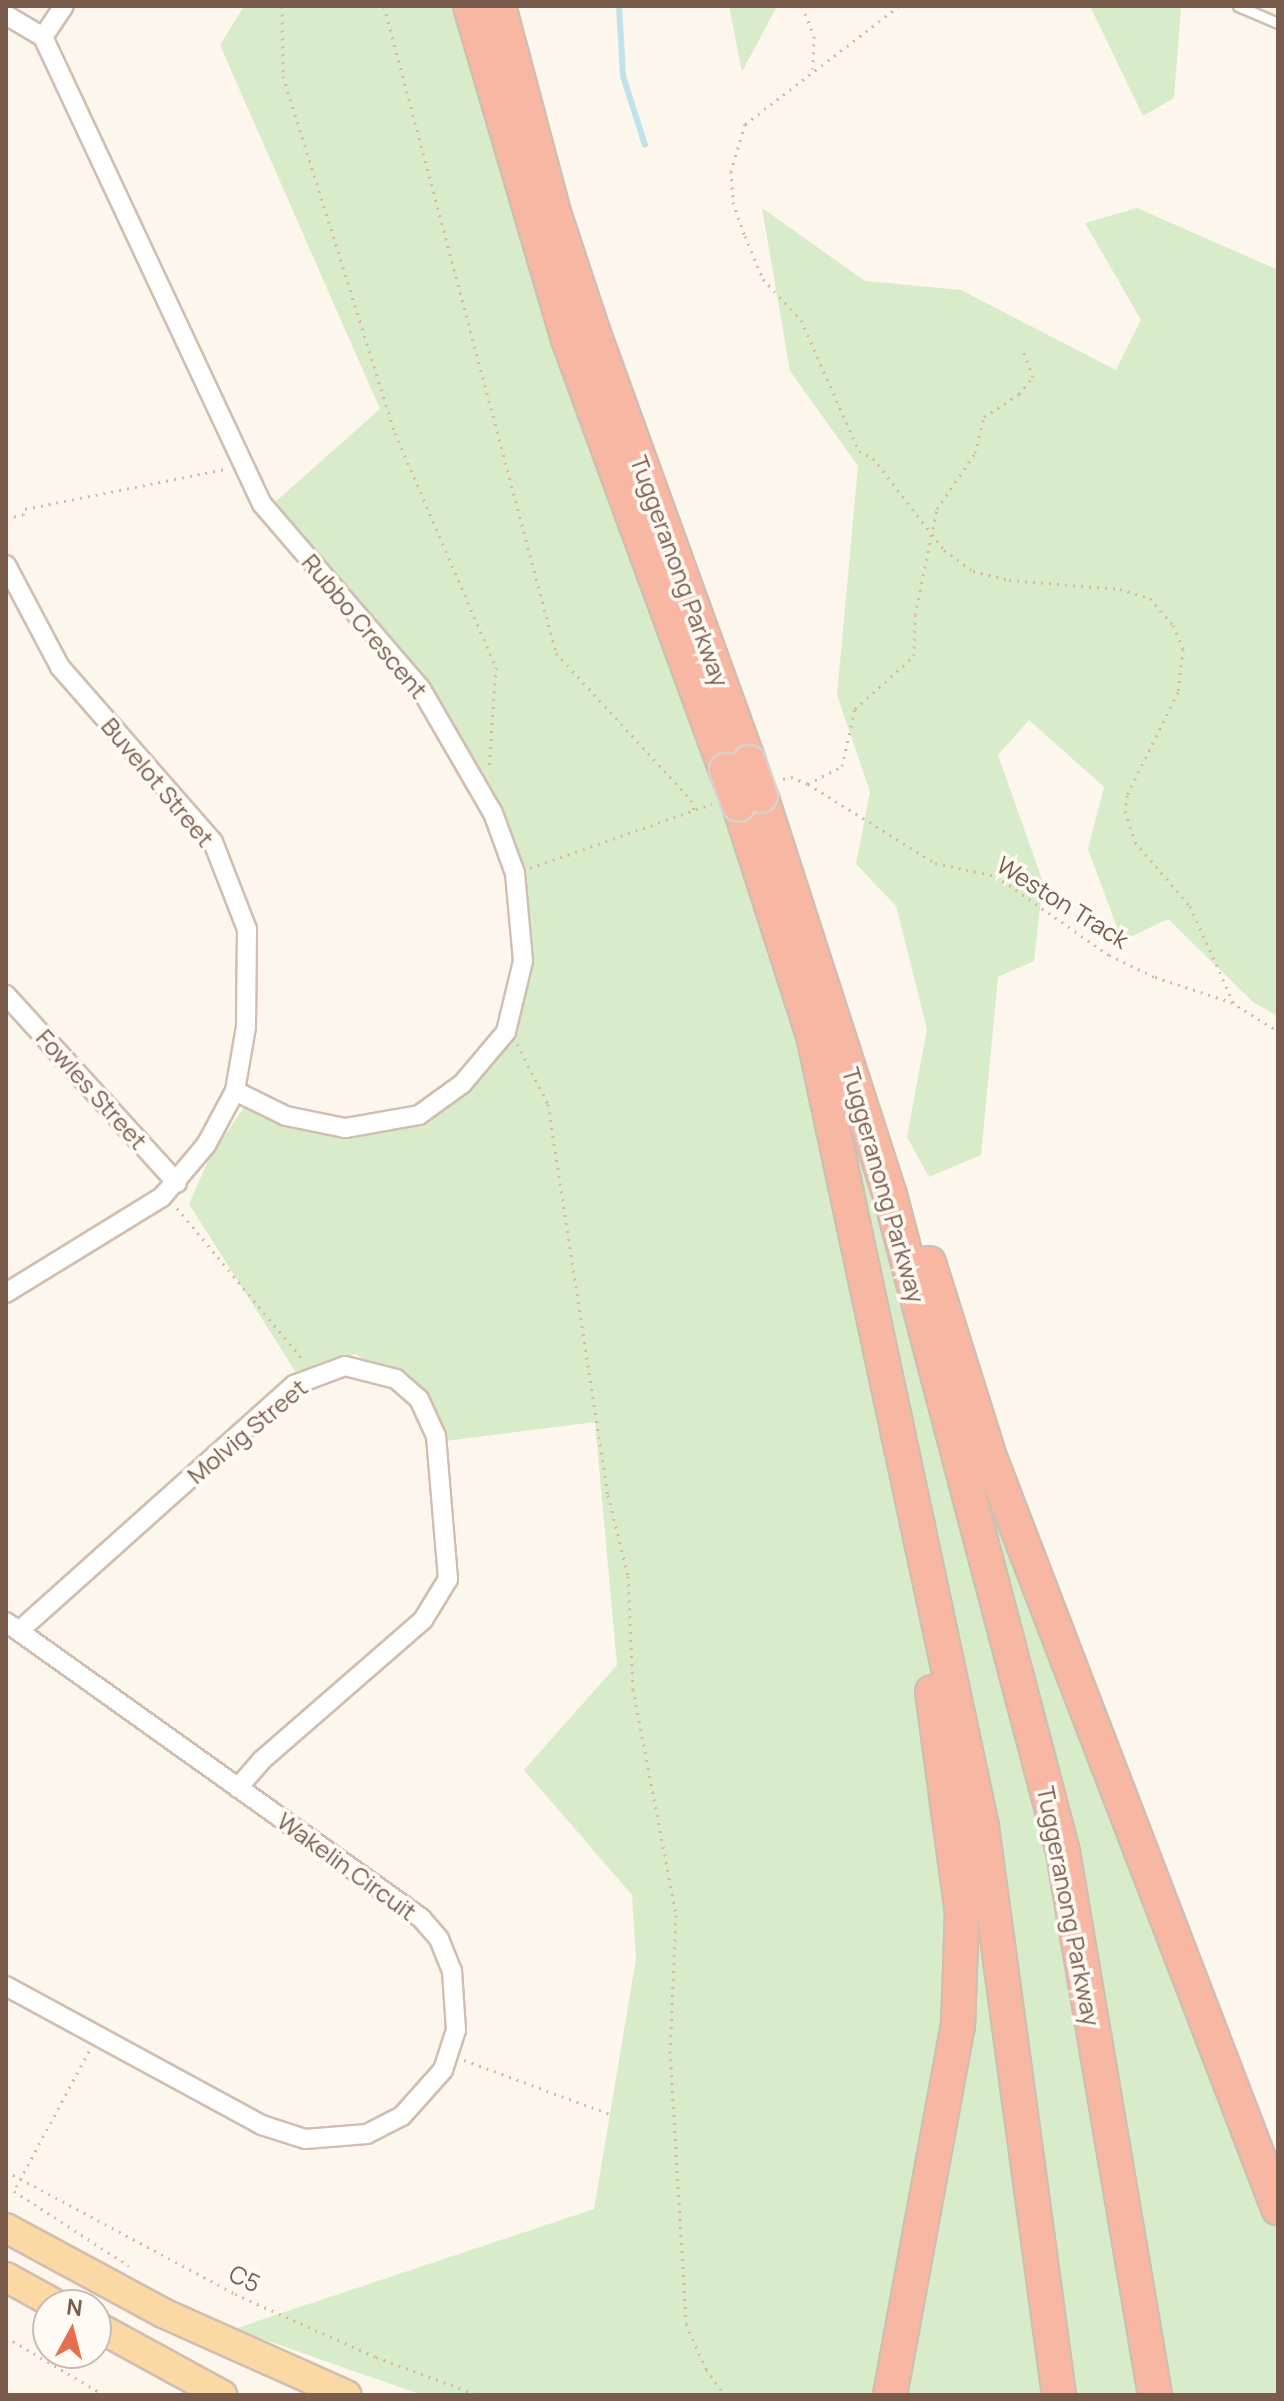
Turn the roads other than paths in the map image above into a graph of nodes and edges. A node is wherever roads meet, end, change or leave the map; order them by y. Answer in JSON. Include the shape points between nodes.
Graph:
{"nodes":[{"id":1,"x":64,"y":6,"type":"edge"},
{"id":2,"x":470,"y":6,"type":"edge"},
{"id":3,"x":499,"y":6,"type":"edge"},
{"id":4,"x":1238,"y":6,"type":"edge"},
{"id":5,"x":6,"y":15,"type":"edge"},
{"id":6,"x":1278,"y":23,"type":"edge"},
{"id":7,"x":43,"y":37,"type":"junction"},
{"id":8,"x":6,"y":565,"type":"edge"},
{"id":9,"x":746,"y":786,"type":"junction"},
{"id":10,"x":6,"y":995,"type":"edge"},
{"id":11,"x":841,"y":1036,"type":"junction"},
{"id":12,"x":235,"y":1091,"type":"junction"},
{"id":13,"x":179,"y":1190,"type":"junction"},
{"id":14,"x":861,"y":1262,"type":"junction"},
{"id":15,"x":6,"y":1293,"type":"edge"},
{"id":16,"x":12,"y":1626,"type":"edge"},
{"id":17,"x":238,"y":1788,"type":"junction"},
{"id":18,"x":6,"y":1986,"type":"edge"},
{"id":19,"x":1278,"y":2208,"type":"edge"},
{"id":20,"x":6,"y":2228,"type":"edge"},
{"id":21,"x":6,"y":2277,"type":"edge"},
{"id":22,"x":32,"y":2291,"type":"edge"},
{"id":23,"x":112,"y":2335,"type":"edge"},
{"id":24,"x":894,"y":2359,"type":"junction"},
{"id":25,"x":222,"y":2395,"type":"edge"},
{"id":26,"x":346,"y":2395,"type":"edge"},
{"id":27,"x":879,"y":2395,"type":"edge"},
{"id":28,"x":890,"y":2395,"type":"edge"},
{"id":29,"x":1059,"y":2395,"type":"edge"},
{"id":30,"x":1155,"y":2395,"type":"edge"}],
"edges":[{"from":1,"to":7,"type":"street"},
{"from":2,"to":9,"type":"highway","name":"Tuggeranong Parkway","via":[[568,339]]},
{"from":3,"to":9,"type":"highway","name":"Tuggeranong Parkway","via":[[554,213]]},
{"from":4,"to":6,"type":"lane"},
{"from":5,"to":7,"type":"street"},
{"from":7,"to":12,"type":"street","name":"Rubbo Crescent","via":[[262,504],[421,689],[484,798],[515,873],[523,961],[507,1025],[462,1084],[419,1115],[345,1128],[286,1116]]},
{"from":8,"to":12,"type":"street","name":"Buvelot Street","via":[[60,667],[213,842],[247,929],[246,1027]]},
{"from":9,"to":11,"type":"highway","name":"Tuggeranong Parkway"},
{"from":9,"to":14,"type":"highway","name":"Tuggeranong Parkway","via":[[813,1035]]},
{"from":10,"to":13,"type":"street","name":"Fowles Street"},
{"from":11,"to":19,"type":"highway","via":[[906,1190],[989,1455]]},
{"from":11,"to":30,"type":"highway","name":"Tuggeranong Parkway","via":[[890,1195],[1063,1852]]},
{"from":12,"to":13,"type":"street","name":"Buvelot Street"},
{"from":13,"to":15,"type":"street","name":"Buvelot Street"},
{"from":14,"to":24,"type":"highway","via":[[937,1722],[962,1913],[958,2026]]},
{"from":14,"to":29,"type":"highway","name":"Tuggeranong Parkway","via":[[982,1827]]},
{"from":16,"to":17,"type":"street","name":"Wakelin Circuit"},
{"from":16,"to":17,"type":"street","name":"Molvig Street","via":[[294,1385],[345,1366],[379,1371],[408,1388],[427,1409],[436,1436],[448,1579],[423,1620],[262,1760]]},
{"from":17,"to":18,"type":"street","name":"Wakelin Circuit","via":[[433,1930],[456,1991],[456,2030],[443,2070],[418,2105],[385,2126],[345,2139],[305,2139],[262,2125]]},
{"from":20,"to":26,"type":"main road","via":[[163,2313]]},
{"from":21,"to":22,"type":"main road"},
{"from":23,"to":25,"type":"main road"},
{"from":24,"to":27,"type":"highway"},
{"from":24,"to":28,"type":"highway"}]}
